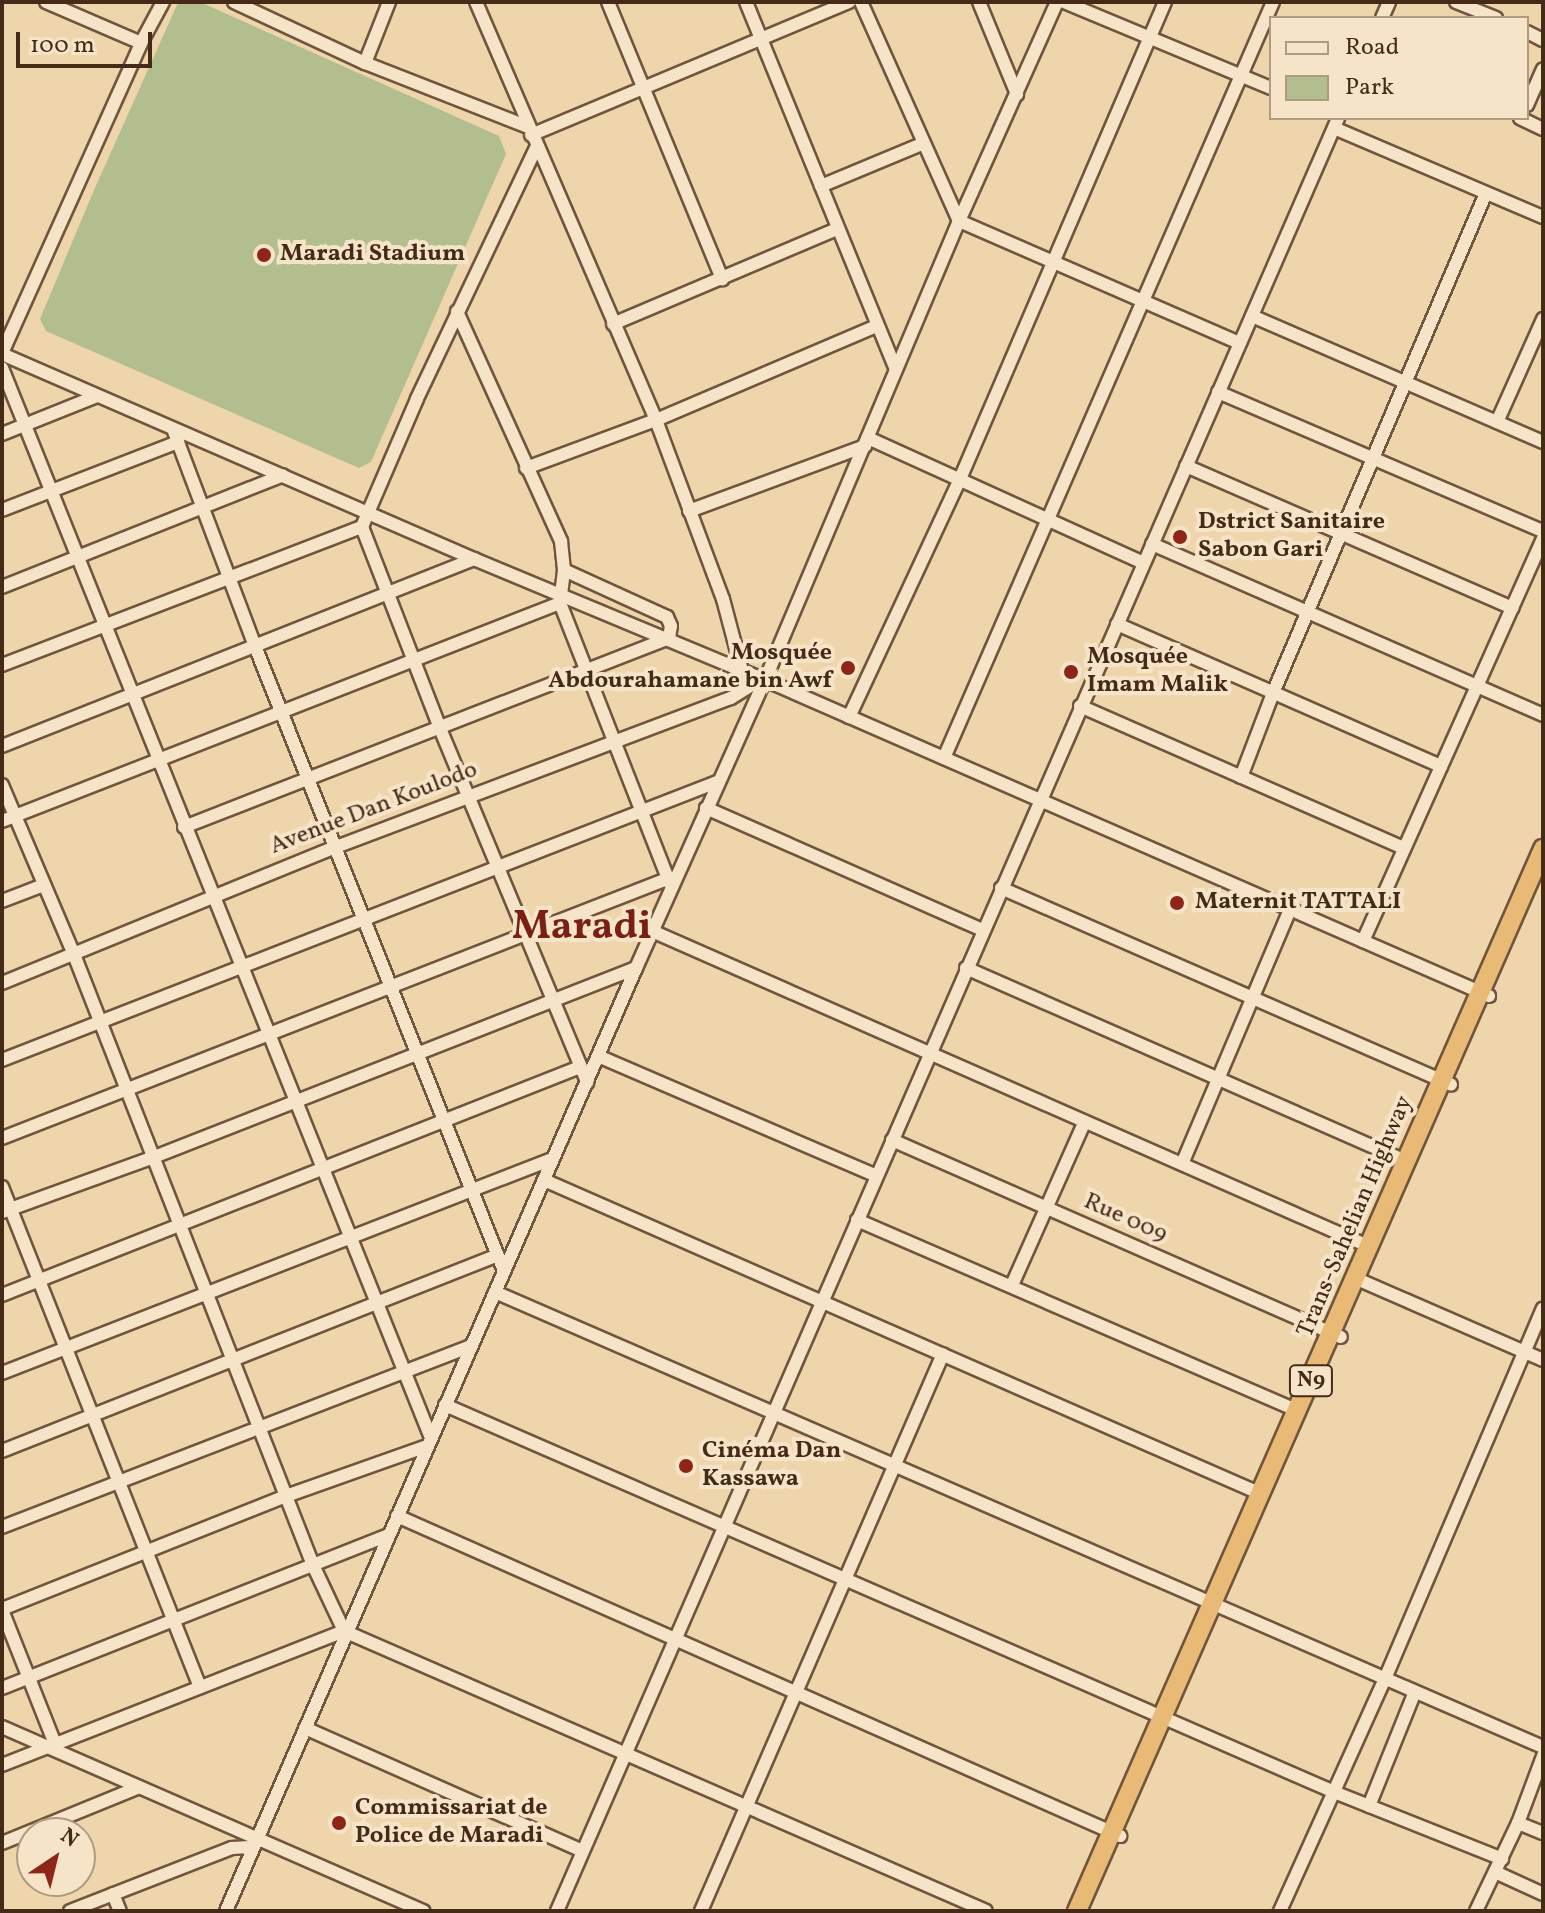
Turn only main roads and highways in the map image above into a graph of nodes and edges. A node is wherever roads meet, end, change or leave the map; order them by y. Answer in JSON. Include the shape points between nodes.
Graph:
{"nodes":[{"id":1,"x":1543,"y":849,"type":"edge"},
{"id":2,"x":1540,"y":873,"type":"edge"},
{"id":3,"x":1446,"y":1083,"type":"junction"},
{"id":4,"x":1361,"y":1281,"type":"junction"},
{"id":5,"x":1336,"y":1335,"type":"junction"},
{"id":6,"x":1217,"y":1608,"type":"junction"},
{"id":7,"x":1116,"y":1834,"type":"junction"},
{"id":8,"x":1077,"y":1911,"type":"edge"},
{"id":9,"x":1087,"y":1911,"type":"edge"}],
"edges":[{"from":1,"to":2,"type":"highway","name":"Trans-Sahelian Highway","number":"N9"},
{"from":2,"to":3,"type":"highway","name":"Trans-Sahelian Highway","number":"N9"},
{"from":3,"to":4,"type":"highway","name":"Trans-Sahelian Highway","number":"N9"},
{"from":3,"to":4,"type":"highway","name":"Trans-Sahelian Highway","number":"N9","via":[[1370,1247]]},
{"from":4,"to":5,"type":"highway","name":"Trans-Sahelian Highway","number":"N9"},
{"from":5,"to":6,"type":"highway","name":"Trans-Sahelian Highway","number":"N9"},
{"from":5,"to":6,"type":"highway","name":"Trans-Sahelian Highway","number":"N9","via":[[1261,1494]]},
{"from":6,"to":7,"type":"highway","name":"Trans-Sahelian Highway","number":"N9"},
{"from":7,"to":8,"type":"highway","name":"Trans-Sahelian Highway","number":"N9"},
{"from":7,"to":9,"type":"highway","name":"Trans-Sahelian Highway","number":"N9"}]}
